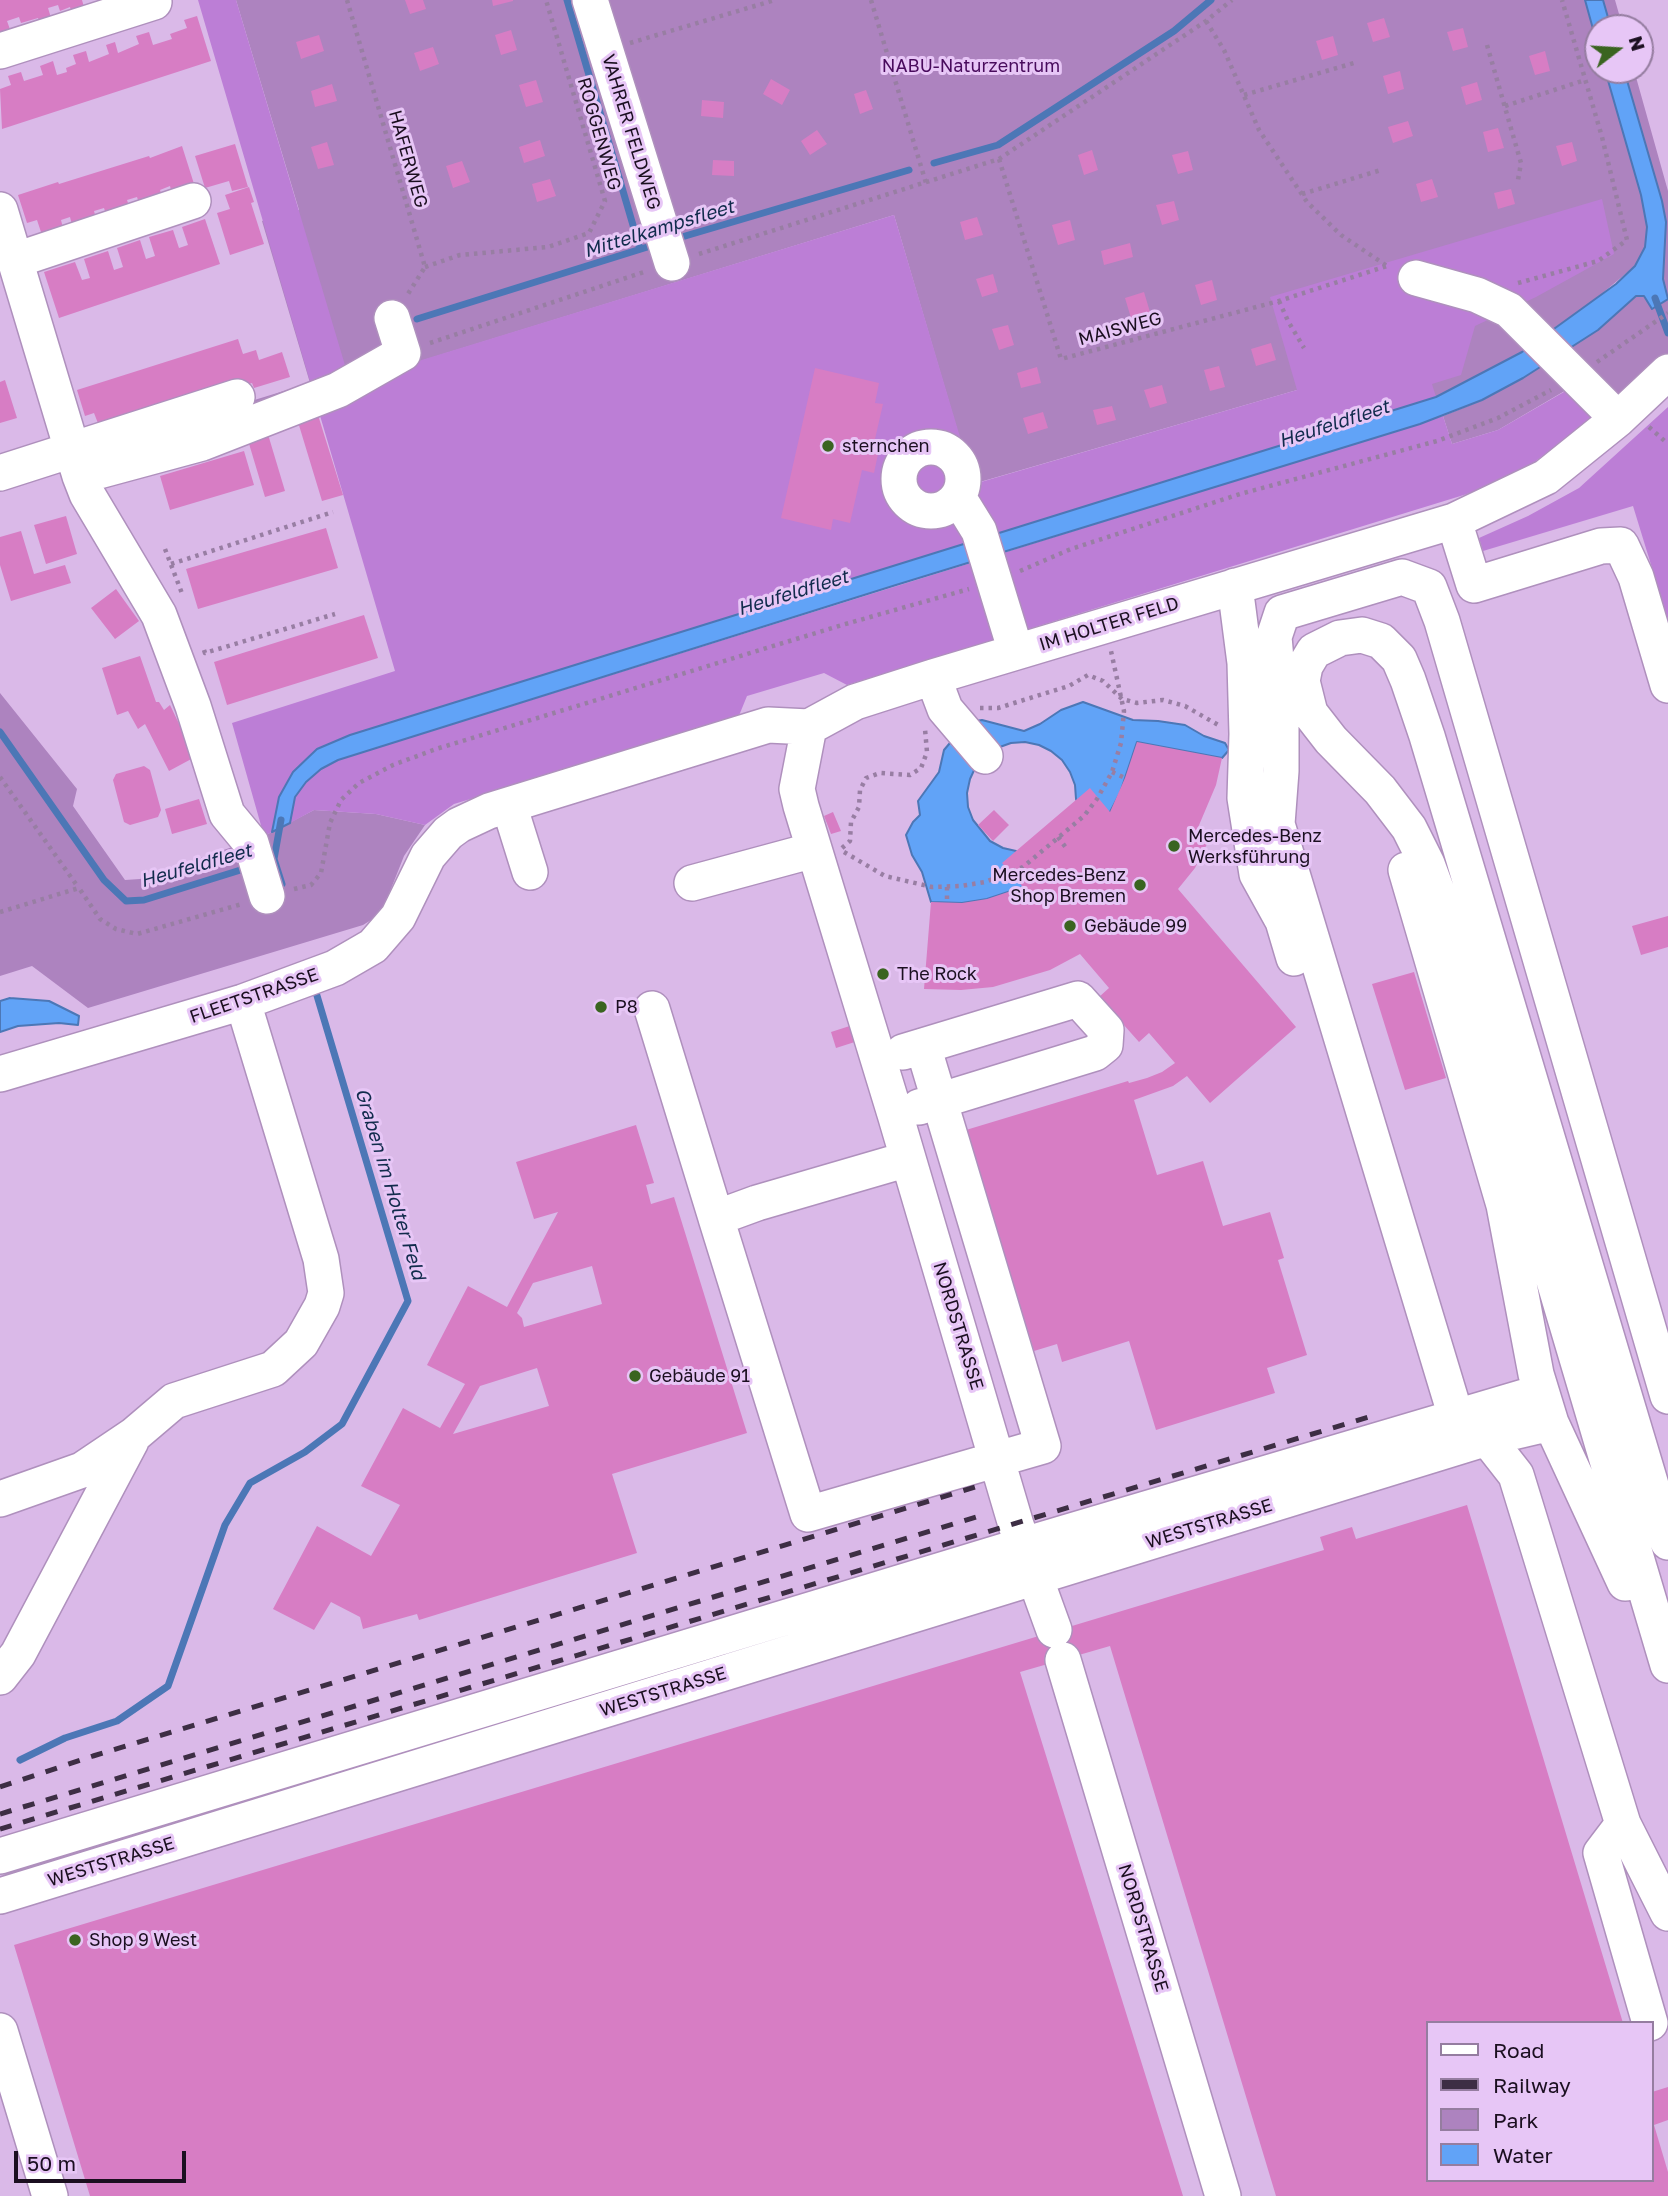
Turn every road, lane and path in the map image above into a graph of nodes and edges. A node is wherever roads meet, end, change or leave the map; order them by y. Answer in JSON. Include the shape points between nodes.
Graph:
{"nodes":[{"id":1,"x":347,"y":0,"type":"edge"},
{"id":2,"x":546,"y":0,"type":"edge"},
{"id":3,"x":590,"y":0,"type":"edge"},
{"id":4,"x":775,"y":0,"type":"edge"},
{"id":5,"x":871,"y":0,"type":"edge"},
{"id":6,"x":1232,"y":0,"type":"edge"},
{"id":7,"x":1562,"y":0,"type":"edge"},
{"id":8,"x":154,"y":2,"type":"dead end"},
{"id":9,"x":1206,"y":21,"type":"junction"},
{"id":10,"x":1487,"y":45,"type":"dead end"},
{"id":11,"x":606,"y":50,"type":"junction"},
{"id":12,"x":0,"y":51,"type":"edge"},
{"id":13,"x":1354,"y":63,"type":"dead end"},
{"id":14,"x":1584,"y":77,"type":"edge"},
{"id":15,"x":1584,"y":80,"type":"edge"},
{"id":16,"x":1586,"y":84,"type":"edge"},
{"id":17,"x":1244,"y":95,"type":"junction"},
{"id":18,"x":1505,"y":106,"type":"junction"},
{"id":19,"x":999,"y":159,"type":"junction"},
{"id":20,"x":1381,"y":170,"type":"dead end"},
{"id":21,"x":1518,"y":180,"type":"dead end"},
{"id":22,"x":926,"y":183,"type":"junction"},
{"id":23,"x":1301,"y":194,"type":"junction"},
{"id":24,"x":194,"y":201,"type":"dead end"},
{"id":25,"x":0,"y":210,"type":"edge"},
{"id":26,"x":667,"y":248,"type":"junction"},
{"id":27,"x":16,"y":260,"type":"junction"},
{"id":28,"x":425,"y":267,"type":"junction"},
{"id":29,"x":1401,"y":272,"type":"junction"},
{"id":30,"x":1477,"y":295,"type":"junction"},
{"id":31,"x":1279,"y":301,"type":"junction"},
{"id":32,"x":1668,"y":313,"type":"edge"},
{"id":33,"x":392,"y":318,"type":"joint"},
{"id":34,"x":1304,"y":348,"type":"dead end"},
{"id":35,"x":402,"y":352,"type":"junction"},
{"id":36,"x":1570,"y":369,"type":"junction"},
{"id":37,"x":1668,"y":372,"type":"edge"},
{"id":38,"x":237,"y":397,"type":"dead end"},
{"id":39,"x":1618,"y":419,"type":"junction"},
{"id":40,"x":77,"y":463,"type":"junction"},
{"id":41,"x":0,"y":473,"type":"edge"},
{"id":42,"x":958,"y":497,"type":"dead end"},
{"id":43,"x":333,"y":512,"type":"dead end"},
{"id":44,"x":1454,"y":520,"type":"junction"},
{"id":45,"x":165,"y":549,"type":"dead end"},
{"id":46,"x":1071,"y":549,"type":"dead end"},
{"id":47,"x":171,"y":564,"type":"junction"},
{"id":48,"x":1235,"y":586,"type":"junction"},
{"id":49,"x":956,"y":592,"type":"dead end"},
{"id":50,"x":186,"y":602,"type":"dead end"},
{"id":51,"x":335,"y":614,"type":"dead end"},
{"id":52,"x":1103,"y":626,"type":"junction"},
{"id":53,"x":200,"y":640,"type":"dead end"},
{"id":54,"x":1016,"y":652,"type":"junction"},
{"id":55,"x":933,"y":677,"type":"junction"},
{"id":56,"x":1668,"y":685,"type":"edge"},
{"id":57,"x":809,"y":727,"type":"junction"},
{"id":58,"x":985,"y":756,"type":"dead end"},
{"id":59,"x":1112,"y":772,"type":"junction"},
{"id":60,"x":0,"y":777,"type":"edge"},
{"id":61,"x":1125,"y":778,"type":"dead end"},
{"id":62,"x":1380,"y":790,"type":"junction"},
{"id":63,"x":509,"y":805,"type":"junction"},
{"id":64,"x":1058,"y":838,"type":"junction"},
{"id":65,"x":1067,"y":849,"type":"dead end"},
{"id":66,"x":827,"y":850,"type":"junction"},
{"id":67,"x":530,"y":872,"type":"dead end"},
{"id":68,"x":692,"y":883,"type":"dead end"},
{"id":69,"x":947,"y":887,"type":"junction"},
{"id":70,"x":79,"y":888,"type":"junction"},
{"id":71,"x":267,"y":893,"type":"junction"},
{"id":72,"x":947,"y":902,"type":"dead end"},
{"id":73,"x":0,"y":912,"type":"edge"},
{"id":74,"x":243,"y":1002,"type":"junction"},
{"id":75,"x":652,"y":1009,"type":"dead end"},
{"id":76,"x":923,"y":1046,"type":"junction"},
{"id":77,"x":878,"y":1060,"type":"junction"},
{"id":78,"x":0,"y":1074,"type":"edge"},
{"id":79,"x":940,"y":1100,"type":"junction"},
{"id":80,"x":895,"y":1114,"type":"junction"},
{"id":81,"x":908,"y":1159,"type":"junction"},
{"id":82,"x":716,"y":1217,"type":"junction"},
{"id":83,"x":1668,"y":1396,"type":"edge"},
{"id":84,"x":1546,"y":1407,"type":"junction"},
{"id":85,"x":1463,"y":1422,"type":"junction"},
{"id":86,"x":134,"y":1435,"type":"junction"},
{"id":87,"x":999,"y":1460,"type":"junction"},
{"id":88,"x":0,"y":1499,"type":"edge"},
{"id":89,"x":1668,"y":1542,"type":"edge"},
{"id":90,"x":1024,"y":1545,"type":"junction"},
{"id":91,"x":1034,"y":1578,"type":"junction"},
{"id":92,"x":858,"y":1595,"type":"junction"},
{"id":93,"x":868,"y":1630,"type":"junction"},
{"id":94,"x":1668,"y":1665,"type":"edge"},
{"id":95,"x":1668,"y":1675,"type":"edge"},
{"id":96,"x":0,"y":1677,"type":"edge"},
{"id":97,"x":488,"y":1709,"type":"junction"},
{"id":98,"x":498,"y":1743,"type":"junction"},
{"id":99,"x":210,"y":1792,"type":"junction"},
{"id":100,"x":222,"y":1828,"type":"junction"},
{"id":101,"x":1606,"y":1835,"type":"junction"},
{"id":102,"x":0,"y":1856,"type":"edge"},
{"id":103,"x":0,"y":1896,"type":"edge"},
{"id":104,"x":1668,"y":1913,"type":"edge"},
{"id":105,"x":1650,"y":2021,"type":"edge"},
{"id":106,"x":0,"y":2031,"type":"edge"},
{"id":107,"x":50,"y":2196,"type":"edge"},
{"id":108,"x":1223,"y":2196,"type":"edge"}],
"edges":[{"from":1,"to":28,"type":"path","name":"HAFERWEG"},
{"from":2,"to":28,"type":"path","name":"ROGGENWEG","via":[[605,201],[589,233],[548,247],[460,254]]},
{"from":3,"to":11,"type":"street","name":"VAHRER FELDWEG"},
{"from":4,"to":11,"type":"path"},
{"from":5,"to":22,"type":"path"},
{"from":6,"to":9,"type":"path"},
{"from":7,"to":14,"type":"path"},
{"from":8,"to":12,"type":"street"},
{"from":9,"to":17,"type":"path"},
{"from":9,"to":19,"type":"path"},
{"from":10,"to":18,"type":"path"},
{"from":11,"to":26,"type":"street","name":"VAHRER FELDWEG"},
{"from":13,"to":17,"type":"path"},
{"from":15,"to":18,"type":"path"},
{"from":16,"to":30,"type":"path","via":[[1627,240],[1598,261]]},
{"from":17,"to":23,"type":"path","via":[[1259,130]]},
{"from":18,"to":21,"type":"path","via":[[1521,163]]},
{"from":19,"to":22,"type":"path"},
{"from":19,"to":31,"type":"path","name":"MAISWEG","via":[[1061,359]]},
{"from":20,"to":23,"type":"path"},
{"from":22,"to":26,"type":"path"},
{"from":23,"to":29,"type":"path","via":[[1341,235]]},
{"from":24,"to":27,"type":"street"},
{"from":25,"to":27,"type":"street"},
{"from":26,"to":35,"type":"path"},
{"from":27,"to":40,"type":"street"},
{"from":28,"to":33,"type":"path"},
{"from":29,"to":30,"type":"street"},
{"from":29,"to":31,"type":"path","name":"MAISWEG"},
{"from":30,"to":36,"type":"street","via":[[1509,310]]},
{"from":31,"to":34,"type":"path"},
{"from":32,"to":36,"type":"path"},
{"from":33,"to":35,"type":"street"},
{"from":35,"to":40,"type":"street","via":[[338,390],[202,443]]},
{"from":36,"to":39,"type":"street"},
{"from":36,"to":46,"type":"path","via":[[1498,418],[1437,442],[1240,494]]},
{"from":37,"to":39,"type":"street","name":"IM HOLTER FELD"},
{"from":38,"to":40,"type":"street"},
{"from":39,"to":44,"type":"street","name":"IM HOLTER FELD","via":[[1546,477]]},
{"from":40,"to":41,"type":"street"},
{"from":40,"to":71,"type":"street","via":[[87,494],[159,615],[227,814],[251,843]]},
{"from":42,"to":54,"type":"street","via":[[979,531]]},
{"from":43,"to":47,"type":"path"},
{"from":44,"to":48,"type":"street","name":"IM HOLTER FELD"},
{"from":44,"to":56,"type":"street","via":[[1474,585],[1601,546],[1621,545],[1636,577]]},
{"from":45,"to":47,"type":"path"},
{"from":47,"to":50,"type":"path"},
{"from":48,"to":52,"type":"street","name":"IM HOLTER FELD"},
{"from":48,"to":85,"type":"street","via":[[1245,663],[1245,798],[1257,874],[1283,921]]},
{"from":49,"to":71,"type":"path","via":[[393,765],[359,783],[341,800],[330,824],[321,873],[311,885]]},
{"from":51,"to":53,"type":"path","via":[[205,653]]},
{"from":52,"to":54,"type":"street","name":"IM HOLTER FELD"},
{"from":52,"to":59,"type":"path","via":[[1124,711]]},
{"from":54,"to":55,"type":"street","name":"IM HOLTER FELD"},
{"from":55,"to":57,"type":"street","name":"IM HOLTER FELD","via":[[855,702]]},
{"from":55,"to":58,"type":"street","via":[[946,709]]},
{"from":57,"to":63,"type":"street","via":[[768,725]]},
{"from":57,"to":66,"type":"street","via":[[797,789]]},
{"from":59,"to":61,"type":"path"},
{"from":59,"to":64,"type":"path","via":[[1084,816]]},
{"from":60,"to":70,"type":"path"},
{"from":62,"to":84,"type":"street","via":[[1504,1205]]},
{"from":62,"to":89,"type":"street","via":[[1310,713],[1302,681],[1305,666],[1314,652],[1340,638],[1362,635],[1381,641],[1399,659],[1408,680]]},
{"from":62,"to":94,"type":"street","via":[[1409,828],[1445,913]]},
{"from":63,"to":67,"type":"street"},
{"from":63,"to":74,"type":"street","name":"FLEETSTRASSE","via":[[448,833],[428,856],[398,917],[373,946],[335,968]]},
{"from":64,"to":65,"type":"path"},
{"from":64,"to":69,"type":"path","via":[[1023,867],[985,882]]},
{"from":66,"to":68,"type":"street"},
{"from":66,"to":69,"type":"path","via":[[885,876]]},
{"from":66,"to":77,"type":"street","name":"NORDSTRASSE"},
{"from":69,"to":72,"type":"path"},
{"from":70,"to":71,"type":"path","via":[[100,919],[137,934]]},
{"from":70,"to":73,"type":"path"},
{"from":74,"to":78,"type":"street","name":"FLEETSTRASSE"},
{"from":74,"to":86,"type":"street","via":[[321,1259],[326,1293],[301,1343],[273,1369],[174,1401]]},
{"from":75,"to":82,"type":"street"},
{"from":76,"to":77,"type":"street"},
{"from":76,"to":79,"type":"street"},
{"from":76,"to":79,"type":"street","via":[[1078,999],[1106,1030],[1105,1045],[1095,1053]]},
{"from":77,"to":80,"type":"street","name":"NORDSTRASSE"},
{"from":79,"to":80,"type":"street"},
{"from":79,"to":87,"type":"street","via":[[1043,1446]]},
{"from":80,"to":81,"type":"street","name":"NORDSTRASSE"},
{"from":81,"to":82,"type":"street"},
{"from":81,"to":87,"type":"street","name":"NORDSTRASSE"},
{"from":82,"to":87,"type":"street","via":[[808,1514]]},
{"from":83,"to":85,"type":"street","via":[[1441,621],[1429,587],[1402,577],[1282,612],[1274,637],[1281,716],[1277,824]]},
{"from":84,"to":85,"type":"street","name":"WESTSTRASSE"},
{"from":84,"to":95,"type":"street"},
{"from":85,"to":90,"type":"street","name":"WESTSTRASSE"},
{"from":85,"to":91,"type":"street","name":"WESTSTRASSE"},
{"from":85,"to":101,"type":"street","via":[[1516,1475]]},
{"from":86,"to":88,"type":"street","via":[[82,1470]]},
{"from":86,"to":96,"type":"street","via":[[18,1654]]},
{"from":87,"to":90,"type":"street","name":"NORDSTRASSE"},
{"from":90,"to":91,"type":"street","name":"NORDSTRASSE"},
{"from":90,"to":92,"type":"street","name":"WESTSTRASSE"},
{"from":91,"to":93,"type":"street","name":"WESTSTRASSE"},
{"from":91,"to":108,"type":"street","name":"NORDSTRASSE"},
{"from":92,"to":93,"type":"street"},
{"from":92,"to":97,"type":"street","name":"WESTSTRASSE"},
{"from":93,"to":98,"type":"street","name":"WESTSTRASSE"},
{"from":97,"to":98,"type":"street"},
{"from":97,"to":99,"type":"street","name":"WESTSTRASSE"},
{"from":98,"to":100,"type":"street","name":"WESTSTRASSE"},
{"from":99,"to":100,"type":"street"},
{"from":99,"to":102,"type":"street","name":"WESTSTRASSE"},
{"from":100,"to":103,"type":"street","name":"WESTSTRASSE"},
{"from":101,"to":104,"type":"street"},
{"from":101,"to":105,"type":"street"},
{"from":106,"to":107,"type":"street"}]}
